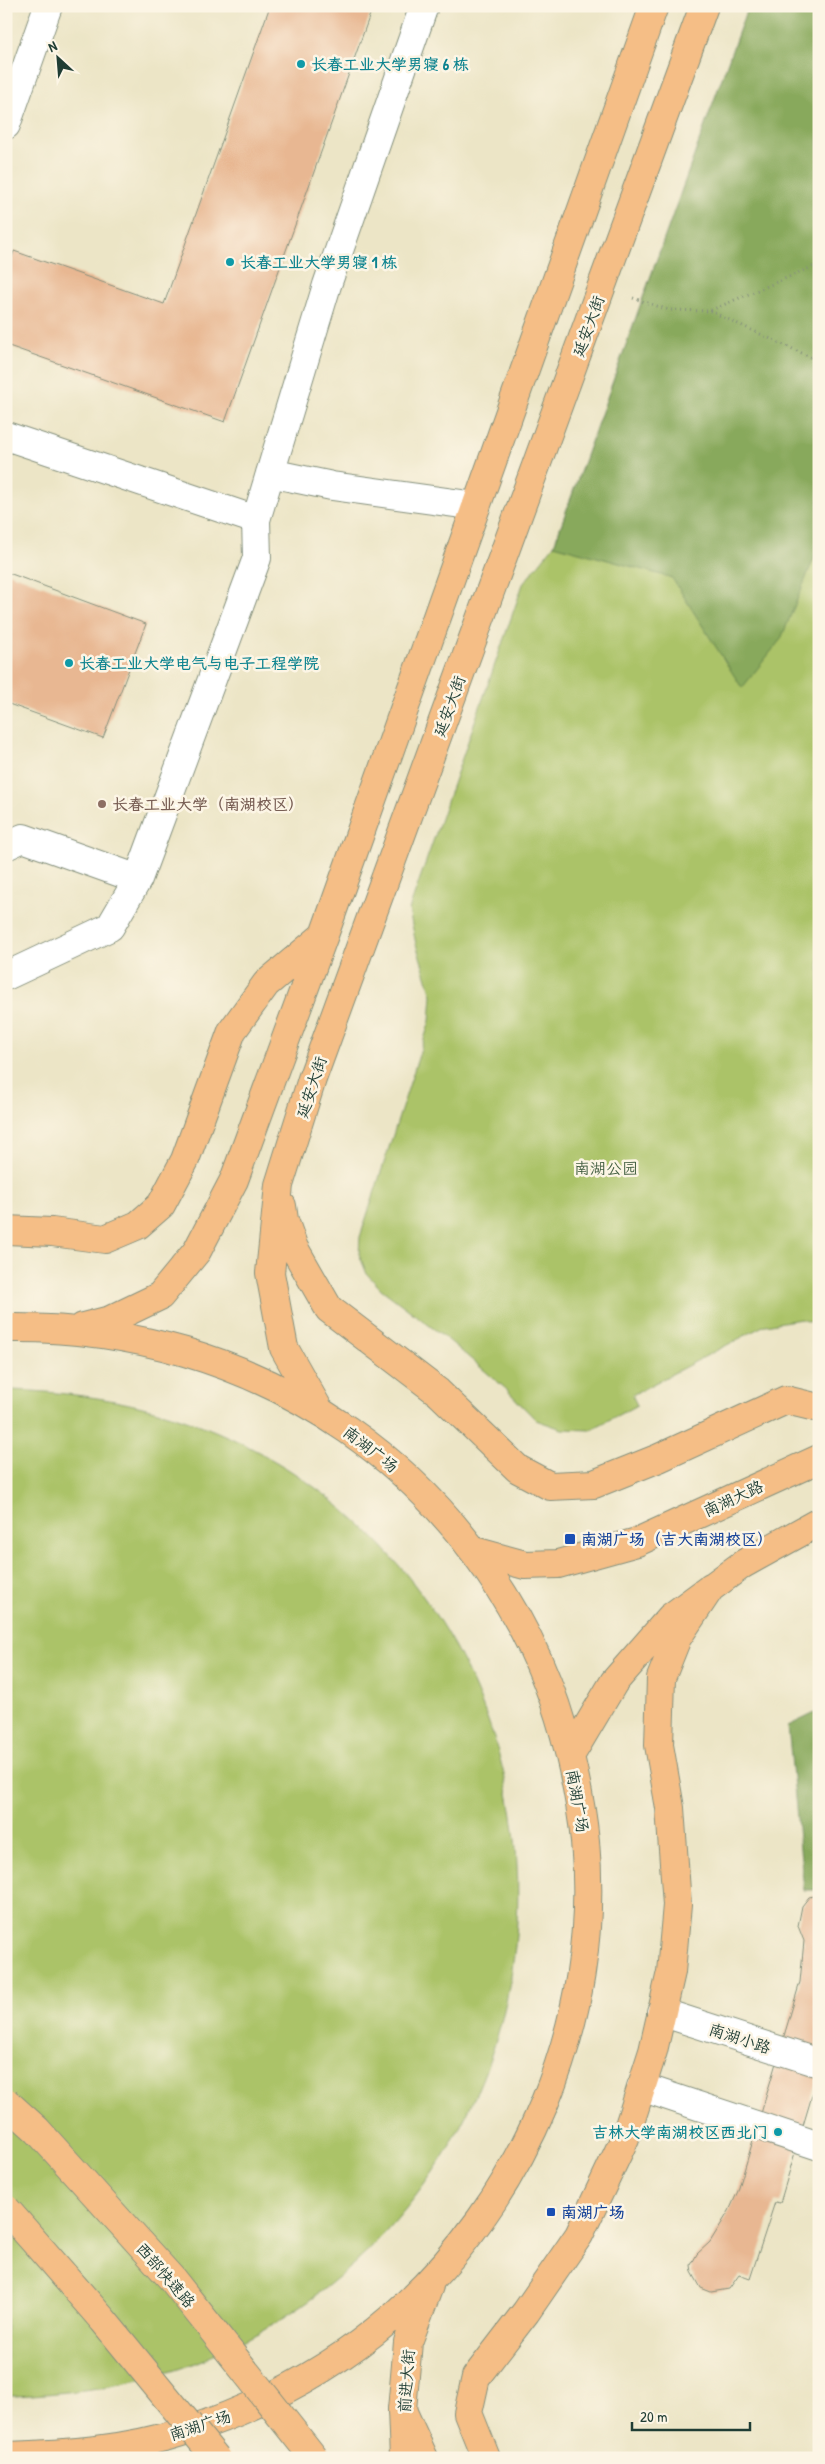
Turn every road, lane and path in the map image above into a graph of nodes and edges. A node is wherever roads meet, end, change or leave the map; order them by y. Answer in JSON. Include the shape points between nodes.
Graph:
{"nodes":[{"id":1,"x":48,"y":6,"type":"edge"},
{"id":2,"x":424,"y":6,"type":"edge"},
{"id":3,"x":654,"y":6,"type":"edge"},
{"id":4,"x":704,"y":6,"type":"edge"},
{"id":5,"x":6,"y":124,"type":"edge"},
{"id":6,"x":819,"y":264,"type":"edge"},
{"id":7,"x":601,"y":288,"type":"junction"},
{"id":8,"x":709,"y":311,"type":"junction"},
{"id":9,"x":819,"y":361,"type":"edge"},
{"id":10,"x":6,"y":436,"type":"edge"},
{"id":11,"x":270,"y":473,"type":"junction"},
{"id":12,"x":476,"y":506,"type":"junction"},
{"id":13,"x":256,"y":520,"type":"junction"},
{"id":14,"x":12,"y":838,"type":"edge"},
{"id":15,"x":138,"y":879,"type":"junction"},
{"id":16,"x":324,"y":935,"type":"junction"},
{"id":17,"x":6,"y":976,"type":"edge"},
{"id":18,"x":279,"y":1185,"type":"junction"},
{"id":19,"x":6,"y":1230,"type":"edge"},
{"id":20,"x":6,"y":1328,"type":"edge"},
{"id":21,"x":74,"y":1329,"type":"junction"},
{"id":22,"x":819,"y":1408,"type":"edge"},
{"id":23,"x":319,"y":1410,"type":"junction"},
{"id":24,"x":819,"y":1459,"type":"edge"},
{"id":25,"x":819,"y":1522,"type":"edge"},
{"id":26,"x":474,"y":1551,"type":"junction"},
{"id":27,"x":711,"y":1587,"type":"junction"},
{"id":28,"x":570,"y":1756,"type":"junction"},
{"id":29,"x":661,"y":2012,"type":"junction"},
{"id":30,"x":819,"y":2063,"type":"edge"},
{"id":31,"x":641,"y":2087,"type":"junction"},
{"id":32,"x":6,"y":2102,"type":"edge"},
{"id":33,"x":819,"y":2146,"type":"edge"},
{"id":34,"x":6,"y":2209,"type":"edge"},
{"id":35,"x":432,"y":2278,"type":"junction"},
{"id":36,"x":402,"y":2410,"type":"junction"},
{"id":37,"x":485,"y":2455,"type":"edge"},
{"id":38,"x":69,"y":2456,"type":"edge"},
{"id":39,"x":7,"y":2457,"type":"edge"},
{"id":40,"x":216,"y":2458,"type":"edge"},
{"id":41,"x":314,"y":2458,"type":"edge"},
{"id":42,"x":404,"y":2458,"type":"edge"},
{"id":43,"x":424,"y":2458,"type":"edge"}],
"edges":[{"from":1,"to":5,"type":"lane"},
{"from":2,"to":11,"type":"lane","via":[[327,285]]},
{"from":3,"to":12,"type":"main road"},
{"from":4,"to":7,"type":"main road","name":"延安大街"},
{"from":6,"to":8,"type":"path"},
{"from":7,"to":8,"type":"path","via":[[669,310]]},
{"from":7,"to":18,"type":"main road","name":"延安大街","via":[[312,1079]]},
{"from":8,"to":9,"type":"path"},
{"from":10,"to":13,"type":"lane"},
{"from":11,"to":12,"type":"lane","via":[[332,486]]},
{"from":11,"to":13,"type":"lane"},
{"from":12,"to":16,"type":"main road"},
{"from":13,"to":15,"type":"lane","via":[[257,558]]},
{"from":14,"to":15,"type":"lane"},
{"from":15,"to":17,"type":"lane","via":[[110,927]]},
{"from":16,"to":19,"type":"main road","via":[[266,984],[232,1031],[185,1160],[161,1205],[138,1225],[106,1239]]},
{"from":16,"to":21,"type":"main road","via":[[234,1180],[197,1251],[160,1296],[110,1320]]},
{"from":18,"to":22,"type":"main road","via":[[284,1220],[294,1248],[329,1309],[438,1392],[518,1469],[550,1486],[594,1484],[786,1400]]},
{"from":18,"to":23,"type":"main road","name":"延安大街","via":[[270,1273],[284,1348]]},
{"from":20,"to":21,"type":"main road","name":"南湖广场"},
{"from":21,"to":23,"type":"main road","name":"南湖广场","via":[[158,1343],[214,1360],[268,1382]]},
{"from":23,"to":26,"type":"main road","name":"南湖广场","via":[[412,1482]]},
{"from":24,"to":26,"type":"main road","name":"南湖大路","via":[[637,1542],[558,1564],[525,1565]]},
{"from":25,"to":27,"type":"main road","via":[[744,1564]]},
{"from":26,"to":28,"type":"main road","name":"南湖广场","via":[[518,1620],[544,1673],[564,1728]]},
{"from":27,"to":28,"type":"main road","via":[[670,1617],[614,1682]]},
{"from":27,"to":29,"type":"main road","via":[[677,1638],[661,1678],[660,1745],[670,1808],[677,1906],[671,1972]]},
{"from":28,"to":35,"type":"main road","name":"南湖广场","via":[[586,1843],[587,1901],[583,1961],[572,2019],[556,2076],[533,2131],[505,2184],[471,2233]]},
{"from":29,"to":30,"type":"lane","name":"南湖小路"},
{"from":29,"to":31,"type":"main road"},
{"from":31,"to":33,"type":"lane"},
{"from":31,"to":37,"type":"main road","via":[[626,2138],[579,2235],[526,2312],[476,2376],[468,2413]]},
{"from":32,"to":41,"type":"main road","name":"西部快速路","bridge":true,"via":[[37,2130],[172,2279]]},
{"from":34,"to":40,"type":"main road","bridge":true,"via":[[103,2320]]},
{"from":35,"to":36,"type":"main road","name":"前进大街","via":[[408,2342]]},
{"from":35,"to":38,"type":"main road","name":"南湖广场","via":[[390,2320],[342,2356],[291,2387],[237,2413],[181,2433]]},
{"from":36,"to":42,"type":"main road","name":"前进大街"},
{"from":36,"to":43,"type":"main road"},
{"from":38,"to":39,"type":"main road","name":"南湖广场"}]}
